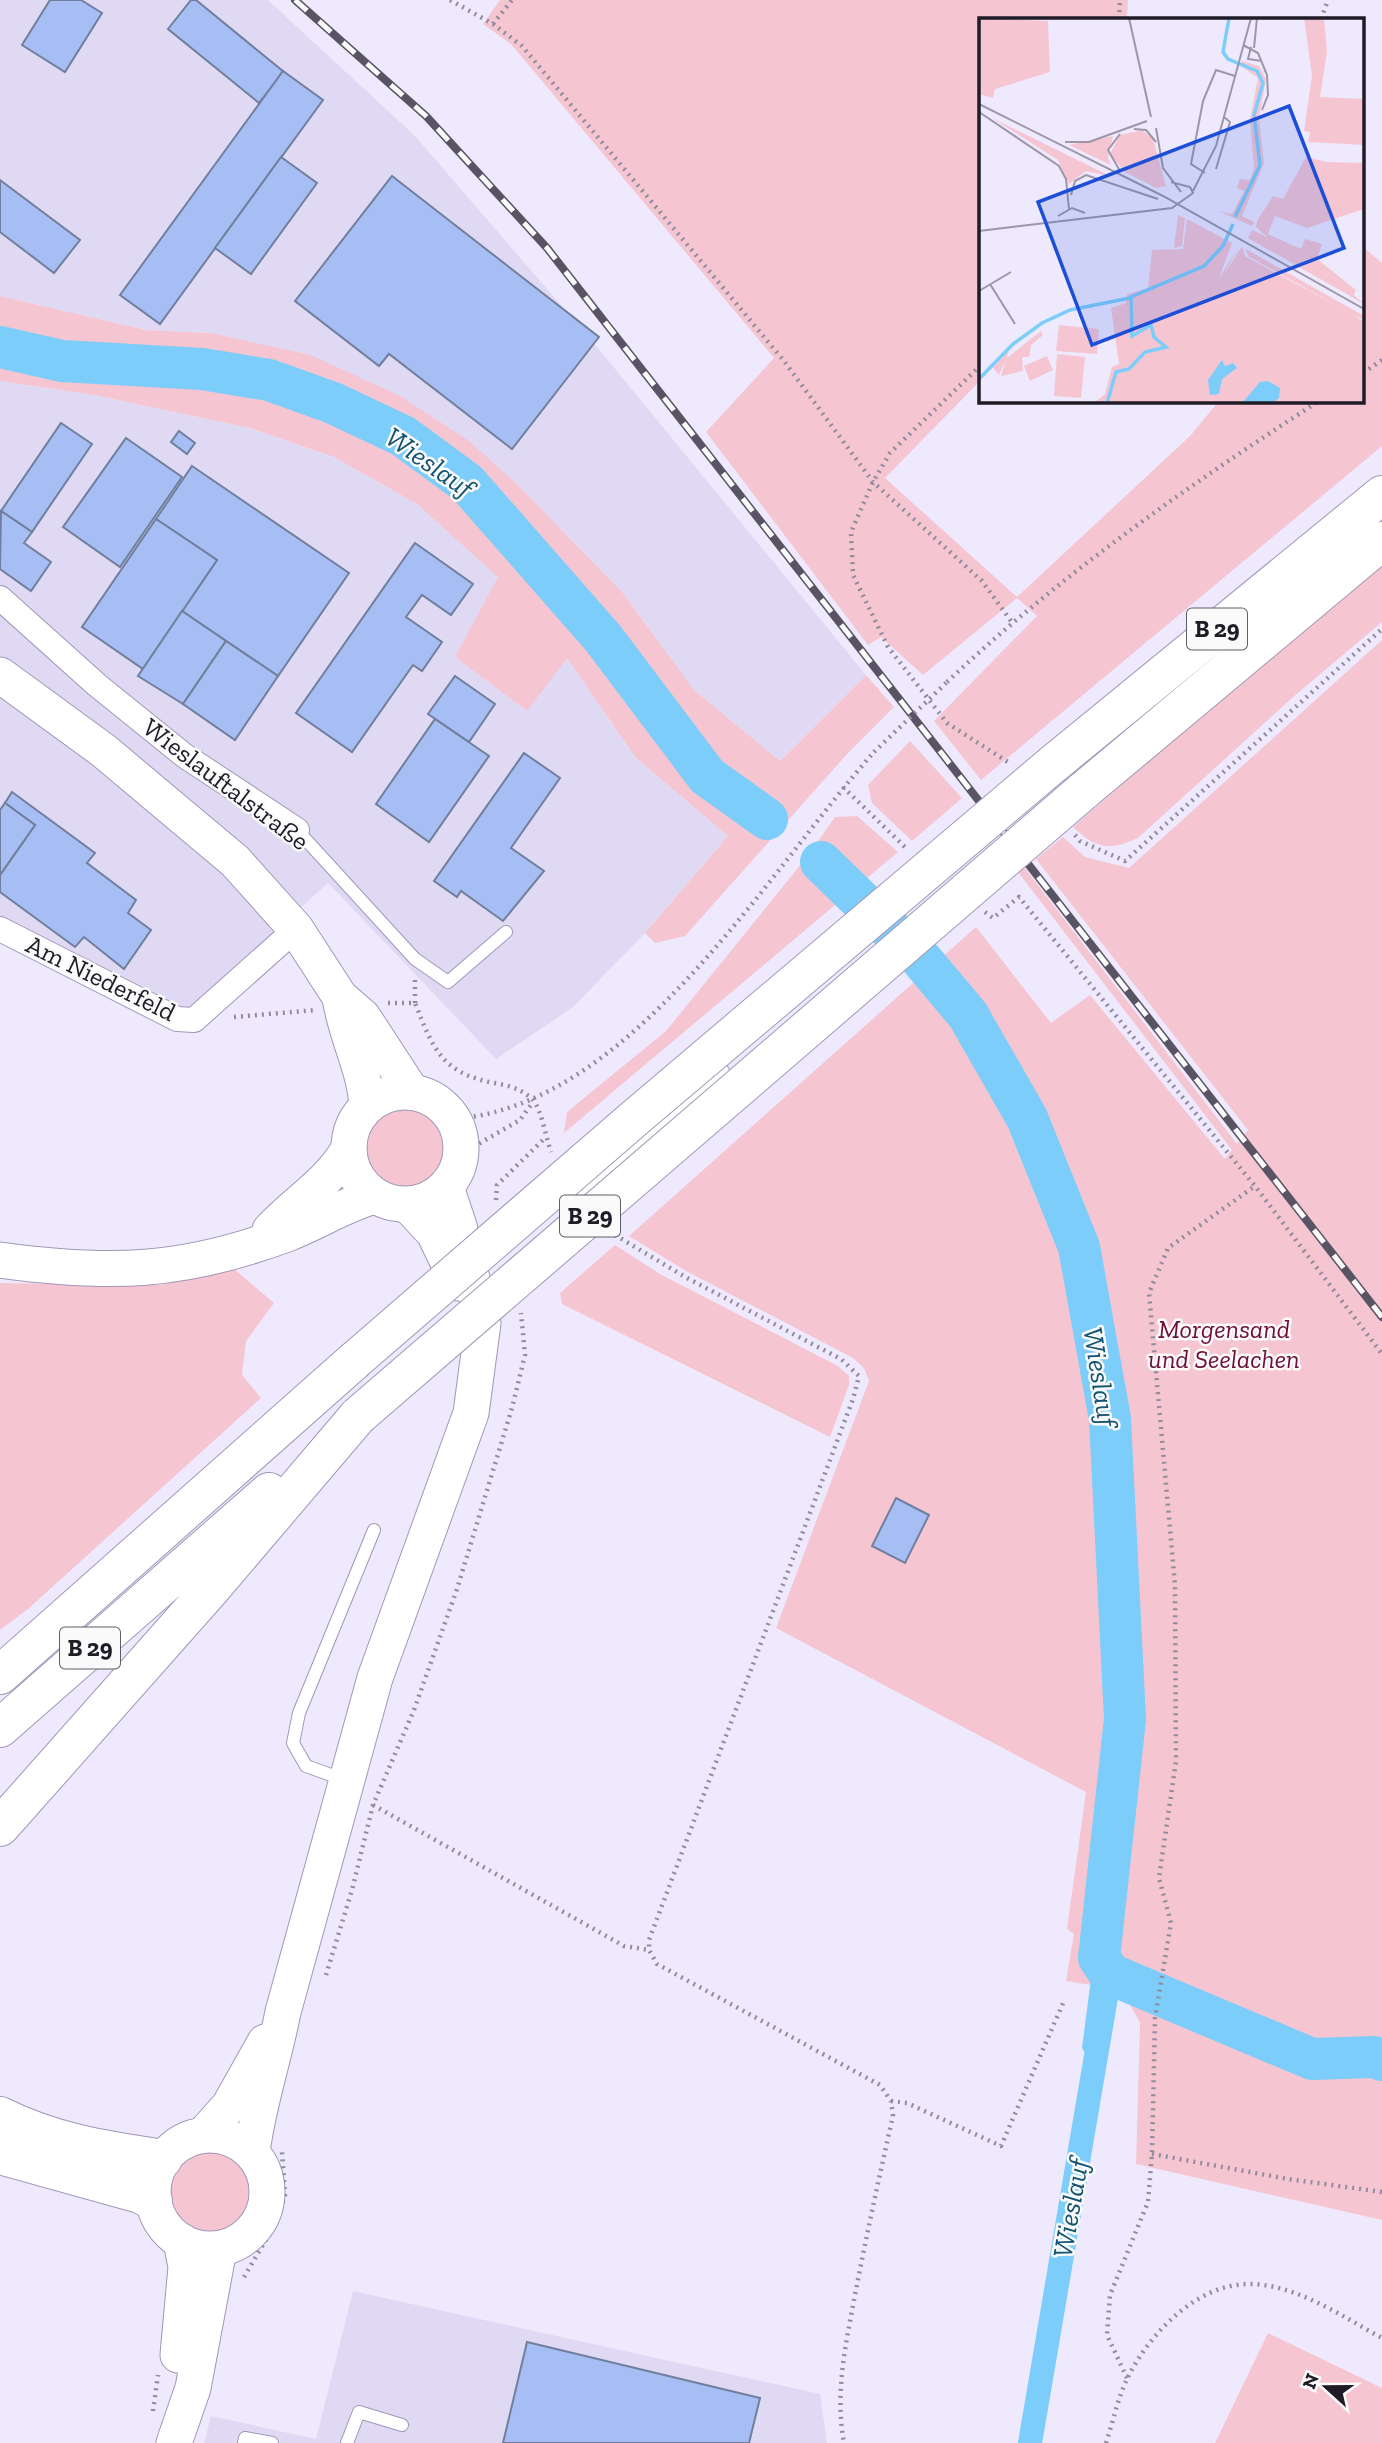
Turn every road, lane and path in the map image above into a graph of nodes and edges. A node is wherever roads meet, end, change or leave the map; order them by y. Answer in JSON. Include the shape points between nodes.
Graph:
{"nodes":[{"id":1,"x":450,"y":0,"type":"edge"},
{"id":2,"x":512,"y":0,"type":"edge"},
{"id":3,"x":1120,"y":0,"type":"edge"},
{"id":4,"x":1328,"y":0,"type":"edge"},
{"id":5,"x":1119,"y":18,"type":"edge"},
{"id":6,"x":1321,"y":18,"type":"edge"},
{"id":7,"x":493,"y":24,"type":"junction"},
{"id":8,"x":1382,"y":360,"type":"edge"},
{"id":9,"x":979,"y":367,"type":"edge"},
{"id":10,"x":1364,"y":372,"type":"edge"},
{"id":11,"x":1318,"y":402,"type":"edge"},
{"id":12,"x":873,"y":482,"type":"junction"},
{"id":13,"x":1382,"y":495,"type":"edge"},
{"id":14,"x":1382,"y":541,"type":"edge"},
{"id":15,"x":0,"y":598,"type":"edge"},
{"id":16,"x":1011,"y":621,"type":"junction"},
{"id":17,"x":0,"y":675,"type":"edge"},
{"id":18,"x":843,"y":788,"type":"junction"},
{"id":19,"x":297,"y":830,"type":"joint"},
{"id":20,"x":913,"y":854,"type":"dead end"},
{"id":21,"x":974,"y":907,"type":"dead end"},
{"id":22,"x":0,"y":929,"type":"edge"},
{"id":23,"x":296,"y":929,"type":"junction"},
{"id":24,"x":506,"y":932,"type":"dead end"},
{"id":25,"x":328,"y":1003,"type":"junction"},
{"id":26,"x":385,"y":1003,"type":"dead end"},
{"id":27,"x":194,"y":1020,"type":"junction"},
{"id":28,"x":723,"y":1071,"type":"dead end"},
{"id":29,"x":412,"y":1092,"type":"junction"},
{"id":30,"x":534,"y":1101,"type":"junction"},
{"id":31,"x":367,"y":1106,"type":"junction"},
{"id":32,"x":453,"y":1119,"type":"junction"},
{"id":33,"x":546,"y":1137,"type":"junction"},
{"id":34,"x":348,"y":1150,"type":"junction"},
{"id":35,"x":461,"y":1154,"type":"junction"},
{"id":36,"x":1255,"y":1186,"type":"junction"},
{"id":37,"x":446,"y":1187,"type":"junction"},
{"id":38,"x":375,"y":1196,"type":"junction"},
{"id":39,"x":575,"y":1199,"type":"joint"},
{"id":40,"x":408,"y":1205,"type":"junction"},
{"id":41,"x":495,"y":1212,"type":"dead end"},
{"id":42,"x":611,"y":1233,"type":"dead end"},
{"id":43,"x":258,"y":1243,"type":"junction"},
{"id":44,"x":0,"y":1260,"type":"edge"},
{"id":45,"x":519,"y":1307,"type":"dead end"},
{"id":46,"x":1382,"y":1354,"type":"edge"},
{"id":47,"x":476,"y":1357,"type":"junction"},
{"id":48,"x":358,"y":1416,"type":"junction"},
{"id":49,"x":374,"y":1530,"type":"dead end"},
{"id":50,"x":55,"y":1625,"type":"junction"},
{"id":51,"x":0,"y":1647,"type":"edge"},
{"id":52,"x":0,"y":1675,"type":"edge"},
{"id":53,"x":0,"y":1728,"type":"edge"},
{"id":54,"x":348,"y":1781,"type":"junction"},
{"id":55,"x":373,"y":1805,"type":"junction"},
{"id":56,"x":0,"y":1827,"type":"edge"},
{"id":57,"x":649,"y":1950,"type":"junction"},
{"id":58,"x":324,"y":1981,"type":"dead end"},
{"id":59,"x":1064,"y":2001,"type":"dead end"},
{"id":60,"x":283,"y":2012,"type":"junction"},
{"id":61,"x":891,"y":2101,"type":"junction"},
{"id":62,"x":0,"y":2116,"type":"edge"},
{"id":63,"x":204,"y":2134,"type":"junction"},
{"id":64,"x":267,"y":2148,"type":"junction"},
{"id":65,"x":1152,"y":2154,"type":"junction"},
{"id":66,"x":0,"y":2155,"type":"edge"},
{"id":67,"x":163,"y":2159,"type":"junction"},
{"id":68,"x":1382,"y":2192,"type":"edge"},
{"id":69,"x":153,"y":2201,"type":"junction"},
{"id":70,"x":181,"y":2241,"type":"junction"},
{"id":71,"x":219,"y":2249,"type":"junction"},
{"id":72,"x":242,"y":2287,"type":"dead end"},
{"id":73,"x":1382,"y":2338,"type":"edge"},
{"id":74,"x":159,"y":2367,"type":"dead end"},
{"id":75,"x":1127,"y":2378,"type":"junction"},
{"id":76,"x":402,"y":2425,"type":"dead end"},
{"id":77,"x":167,"y":2431,"type":"edge"},
{"id":78,"x":244,"y":2443,"type":"edge"},
{"id":79,"x":272,"y":2443,"type":"edge"},
{"id":80,"x":347,"y":2443,"type":"edge"},
{"id":81,"x":844,"y":2443,"type":"edge"},
{"id":82,"x":1106,"y":2443,"type":"edge"}],
"edges":[{"from":1,"to":7,"type":"path"},
{"from":2,"to":7,"type":"path"},
{"from":3,"to":5,"type":"path"},
{"from":4,"to":6,"type":"path"},
{"from":7,"to":12,"type":"path","via":[[522,46],[784,361]]},
{"from":8,"to":10,"type":"path"},
{"from":9,"to":12,"type":"path","via":[[890,453]]},
{"from":11,"to":16,"type":"path","via":[[1155,512]]},
{"from":12,"to":16,"type":"path","via":[[982,581]]},
{"from":13,"to":50,"type":"highway","number":"B 29","bridge":true,"via":[[1053,764],[636,1116]]},
{"from":14,"to":48,"type":"highway","number":"B 29","bridge":true,"via":[[1082,792]]},
{"from":15,"to":19,"type":"street","name":"Wieslauftalstraße","via":[[184,756]]},
{"from":16,"to":18,"type":"path","bridge":true,"via":[[874,752]]},
{"from":17,"to":23,"type":"main road","name":"Wieslauftalstraße","via":[[104,751],[235,862]]},
{"from":18,"to":20,"type":"path"},
{"from":18,"to":30,"type":"path","via":[[695,972],[652,1017]]},
{"from":19,"to":24,"type":"lane","name":"Wieslauftalstraße","via":[[415,959],[448,982]]},
{"from":21,"to":36,"type":"path","via":[[993,918],[1018,897]]},
{"from":22,"to":27,"type":"street","name":"Am Niederfeld","via":[[177,1019]]},
{"from":23,"to":25,"type":"main road","name":"Wieslauftalstraße"},
{"from":23,"to":27,"type":"street","name":"Am Niederfeld"},
{"from":25,"to":27,"type":"path"},
{"from":25,"to":29,"type":"main road","name":"Wieslauftalstraße","via":[[363,1017]]},
{"from":25,"to":31,"type":"main road","name":"Wieslauftalstraße","via":[[343,1024],[366,1086]]},
{"from":26,"to":30,"type":"path","via":[[415,1003],[432,1045],[446,1064],[466,1076],[510,1085]]},
{"from":28,"to":39,"type":"lane"},
{"from":29,"to":31,"type":"main road","via":[[394,1092]]},
{"from":29,"to":32,"type":"main road","via":[[429,1097]]},
{"from":30,"to":32,"type":"path"},
{"from":30,"to":33,"type":"path"},
{"from":30,"to":35,"type":"path","via":[[520,1120]]},
{"from":31,"to":34,"type":"main road","via":[[350,1134]]},
{"from":32,"to":35,"type":"main road"},
{"from":33,"to":39,"type":"path"},
{"from":33,"to":41,"type":"path","via":[[497,1185]]},
{"from":34,"to":38,"type":"main road","via":[[359,1182]]},
{"from":34,"to":43,"type":"main road","via":[[335,1172],[285,1213]]},
{"from":35,"to":37,"type":"main road"},
{"from":36,"to":46,"type":"path"},
{"from":36,"to":65,"type":"path","via":[[1168,1248],[1149,1293],[1175,1585],[1176,1761],[1159,1878],[1171,1923],[1155,2018]]},
{"from":37,"to":40,"type":"main road"},
{"from":37,"to":47,"type":"main road","via":[[483,1323]]},
{"from":38,"to":40,"type":"main road"},
{"from":38,"to":43,"type":"main road"},
{"from":40,"to":47,"type":"main road","via":[[435,1233],[456,1276]]},
{"from":42,"to":57,"type":"path","via":[[841,1359],[859,1376]]},
{"from":43,"to":44,"type":"main road","via":[[201,1262],[157,1269],[67,1270]]},
{"from":45,"to":55,"type":"path","via":[[525,1355],[512,1408],[419,1698]]},
{"from":47,"to":54,"type":"main road","via":[[471,1413],[393,1622]]},
{"from":48,"to":53,"type":"highway","number":"B 29"},
{"from":48,"to":56,"type":"highway"},
{"from":49,"to":54,"type":"lane","via":[[299,1713],[293,1743],[306,1766]]},
{"from":50,"to":51,"type":"highway"},
{"from":50,"to":52,"type":"highway","number":"B 29"},
{"from":54,"to":60,"type":"main road"},
{"from":55,"to":57,"type":"path","via":[[624,1946]]},
{"from":55,"to":58,"type":"path"},
{"from":57,"to":61,"type":"path","via":[[657,1964],[880,2085]]},
{"from":59,"to":61,"type":"path","via":[[1000,2146],[907,2103]]},
{"from":60,"to":63,"type":"main road","via":[[229,2106]]},
{"from":60,"to":64,"type":"main road","via":[[273,2067],[256,2117]]},
{"from":61,"to":81,"type":"path","via":[[893,2116],[839,2384]]},
{"from":62,"to":67,"type":"highway","via":[[39,2135]]},
{"from":63,"to":64,"type":"main road"},
{"from":63,"to":67,"type":"main road","via":[[174,2147]]},
{"from":64,"to":71,"type":"main road","via":[[262,2166],[267,2183],[264,2210],[251,2233]]},
{"from":64,"to":72,"type":"path","via":[[285,2195],[277,2221]]},
{"from":65,"to":68,"type":"path"},
{"from":65,"to":75,"type":"path","via":[[1148,2202],[1110,2295],[1107,2335]]},
{"from":66,"to":69,"type":"highway"},
{"from":67,"to":69,"type":"main road"},
{"from":69,"to":70,"type":"main road","via":[[163,2224]]},
{"from":70,"to":71,"type":"main road"},
{"from":70,"to":77,"type":"main road","via":[[186,2267]]},
{"from":71,"to":77,"type":"main road","via":[[192,2388]]},
{"from":73,"to":75,"type":"path","via":[[1321,2305],[1250,2284],[1216,2290],[1182,2310],[1150,2342]]},
{"from":74,"to":77,"type":"path"},
{"from":75,"to":82,"type":"path"},
{"from":76,"to":80,"type":"lane","via":[[359,2412]]},
{"from":78,"to":79,"type":"lane","via":[[245,2438]]}]}
